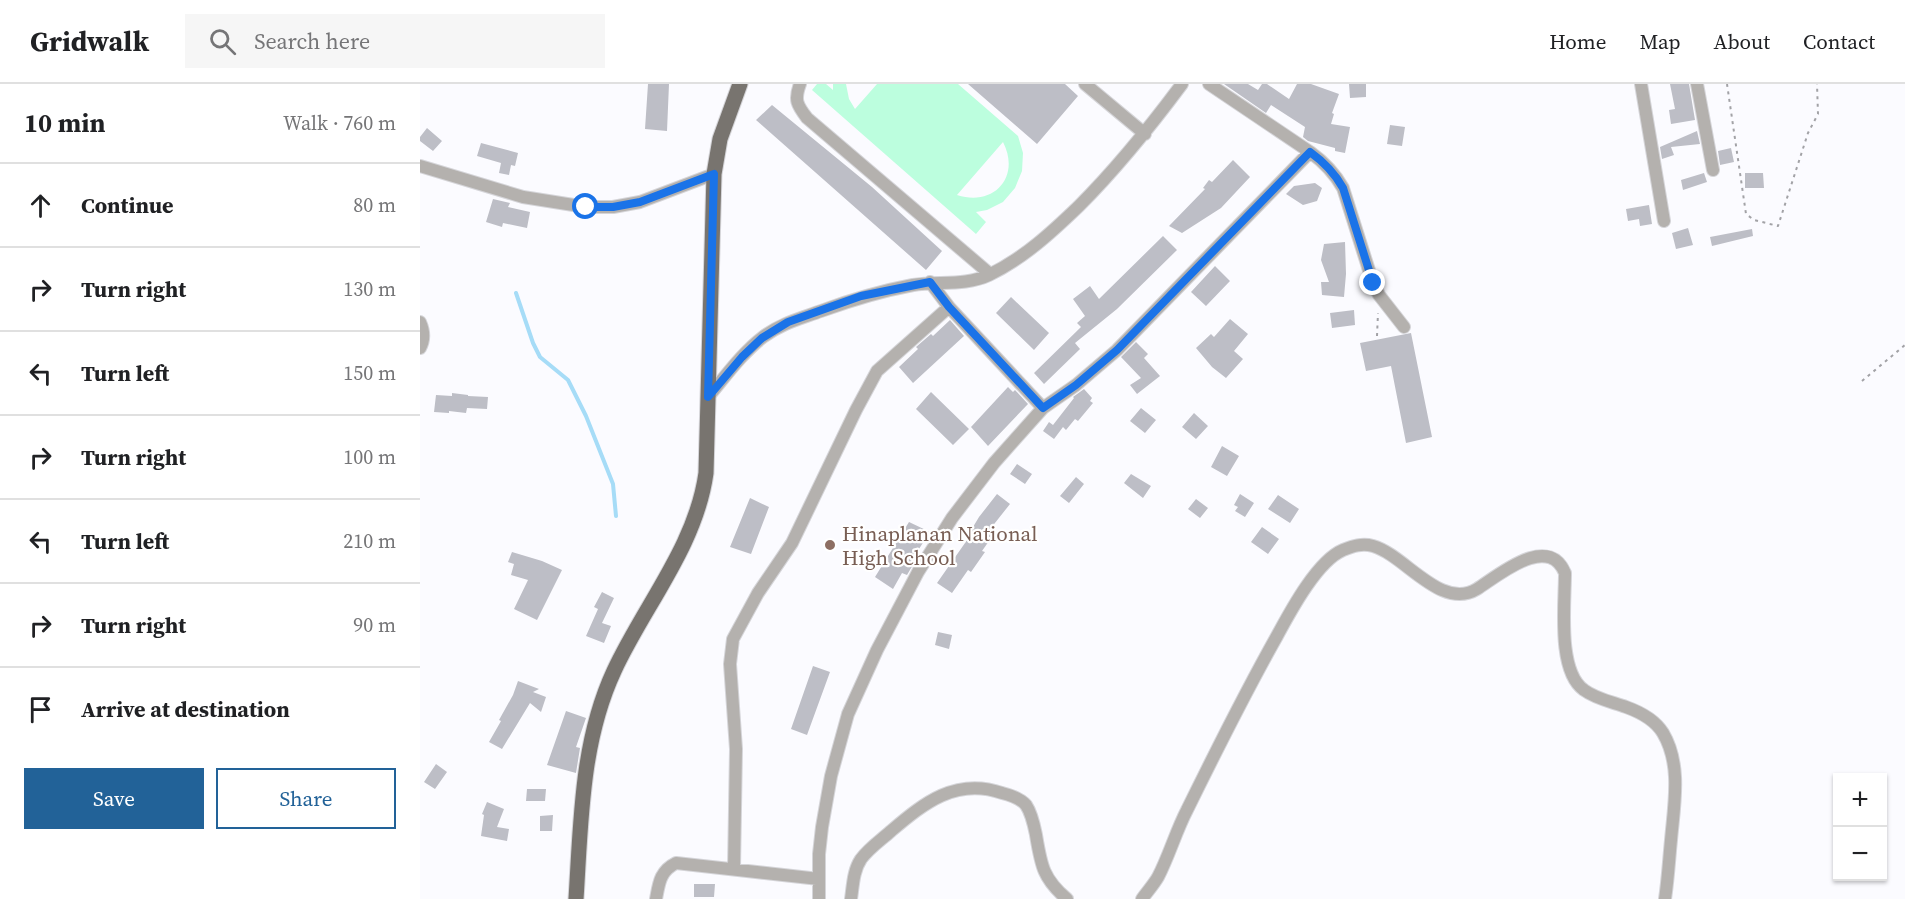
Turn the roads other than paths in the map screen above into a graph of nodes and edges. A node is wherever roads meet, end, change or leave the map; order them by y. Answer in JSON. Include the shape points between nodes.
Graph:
{"nodes":[{"id":1,"x":740,"y":84,"type":"edge"},
{"id":2,"x":800,"y":84,"type":"edge"},
{"id":3,"x":1085,"y":84,"type":"edge"},
{"id":4,"x":1182,"y":84,"type":"edge"},
{"id":5,"x":1209,"y":84,"type":"edge"},
{"id":6,"x":1641,"y":84,"type":"edge"},
{"id":7,"x":1697,"y":84,"type":"edge"},
{"id":8,"x":1145,"y":134,"type":"junction"},
{"id":9,"x":1310,"y":152,"type":"junction"},
{"id":10,"x":420,"y":166,"type":"edge"},
{"id":11,"x":1713,"y":170,"type":"dead end"},
{"id":12,"x":714,"y":174,"type":"junction"},
{"id":13,"x":1664,"y":221,"type":"dead end"},
{"id":14,"x":990,"y":274,"type":"junction"},
{"id":15,"x":930,"y":282,"type":"junction"},
{"id":16,"x":949,"y":307,"type":"junction"},
{"id":17,"x":420,"y":322,"type":"edge"},
{"id":18,"x":1404,"y":327,"type":"dead end"},
{"id":19,"x":420,"y":348,"type":"edge"},
{"id":20,"x":708,"y":397,"type":"junction"},
{"id":21,"x":1043,"y":408,"type":"junction"},
{"id":22,"x":734,"y":869,"type":"junction"},
{"id":23,"x":819,"y":879,"type":"junction"},
{"id":24,"x":576,"y":899,"type":"edge"},
{"id":25,"x":656,"y":899,"type":"edge"},
{"id":26,"x":819,"y":899,"type":"edge"},
{"id":27,"x":851,"y":899,"type":"edge"},
{"id":28,"x":1067,"y":899,"type":"edge"},
{"id":29,"x":1142,"y":899,"type":"edge"},
{"id":30,"x":1665,"y":899,"type":"edge"}],
"edges":[{"from":1,"to":12,"type":"main road","via":[[720,139]]},
{"from":2,"to":14,"type":"street","via":[[798,106],[807,118]]},
{"from":3,"to":8,"type":"street"},
{"from":4,"to":8,"type":"street"},
{"from":5,"to":9,"type":"street"},
{"from":6,"to":13,"type":"street"},
{"from":7,"to":11,"type":"street"},
{"from":8,"to":14,"type":"street","via":[[1052,232]]},
{"from":9,"to":18,"type":"street","via":[[1335,173],[1368,272],[1379,295]]},
{"from":9,"to":21,"type":"street","via":[[1117,350]]},
{"from":10,"to":12,"type":"street","via":[[523,197],[586,207],[640,202]]},
{"from":12,"to":20,"type":"main road"},
{"from":14,"to":15,"type":"street","via":[[965,281]]},
{"from":15,"to":16,"type":"street"},
{"from":15,"to":20,"type":"street","via":[[861,296],[788,322],[748,351]]},
{"from":16,"to":21,"type":"street"},
{"from":16,"to":22,"type":"street","via":[[878,371],[792,543],[733,639],[730,664],[736,749]]},
{"from":17,"to":19,"type":"street"},
{"from":20,"to":24,"type":"main road","via":[[706,473],[697,513],[614,672],[594,728],[582,800]]},
{"from":21,"to":23,"type":"street","via":[[952,518],[918,572],[872,660],[848,714],[831,776],[822,827]]},
{"from":22,"to":23,"type":"street"},
{"from":22,"to":25,"type":"street","via":[[676,863],[660,878]]},
{"from":23,"to":26,"type":"street"},
{"from":27,"to":28,"type":"street","via":[[855,870],[870,849],[921,806],[947,793],[971,788],[991,789],[1025,804],[1033,818],[1044,873]]},
{"from":29,"to":30,"type":"street","via":[[1158,877],[1212,759],[1295,602],[1323,565],[1356,545],[1374,546],[1450,592],[1470,593],[1528,558],[1543,556],[1561,564],[1565,573],[1566,659],[1573,678],[1583,690],[1652,720],[1672,753],[1676,783]]}]}
